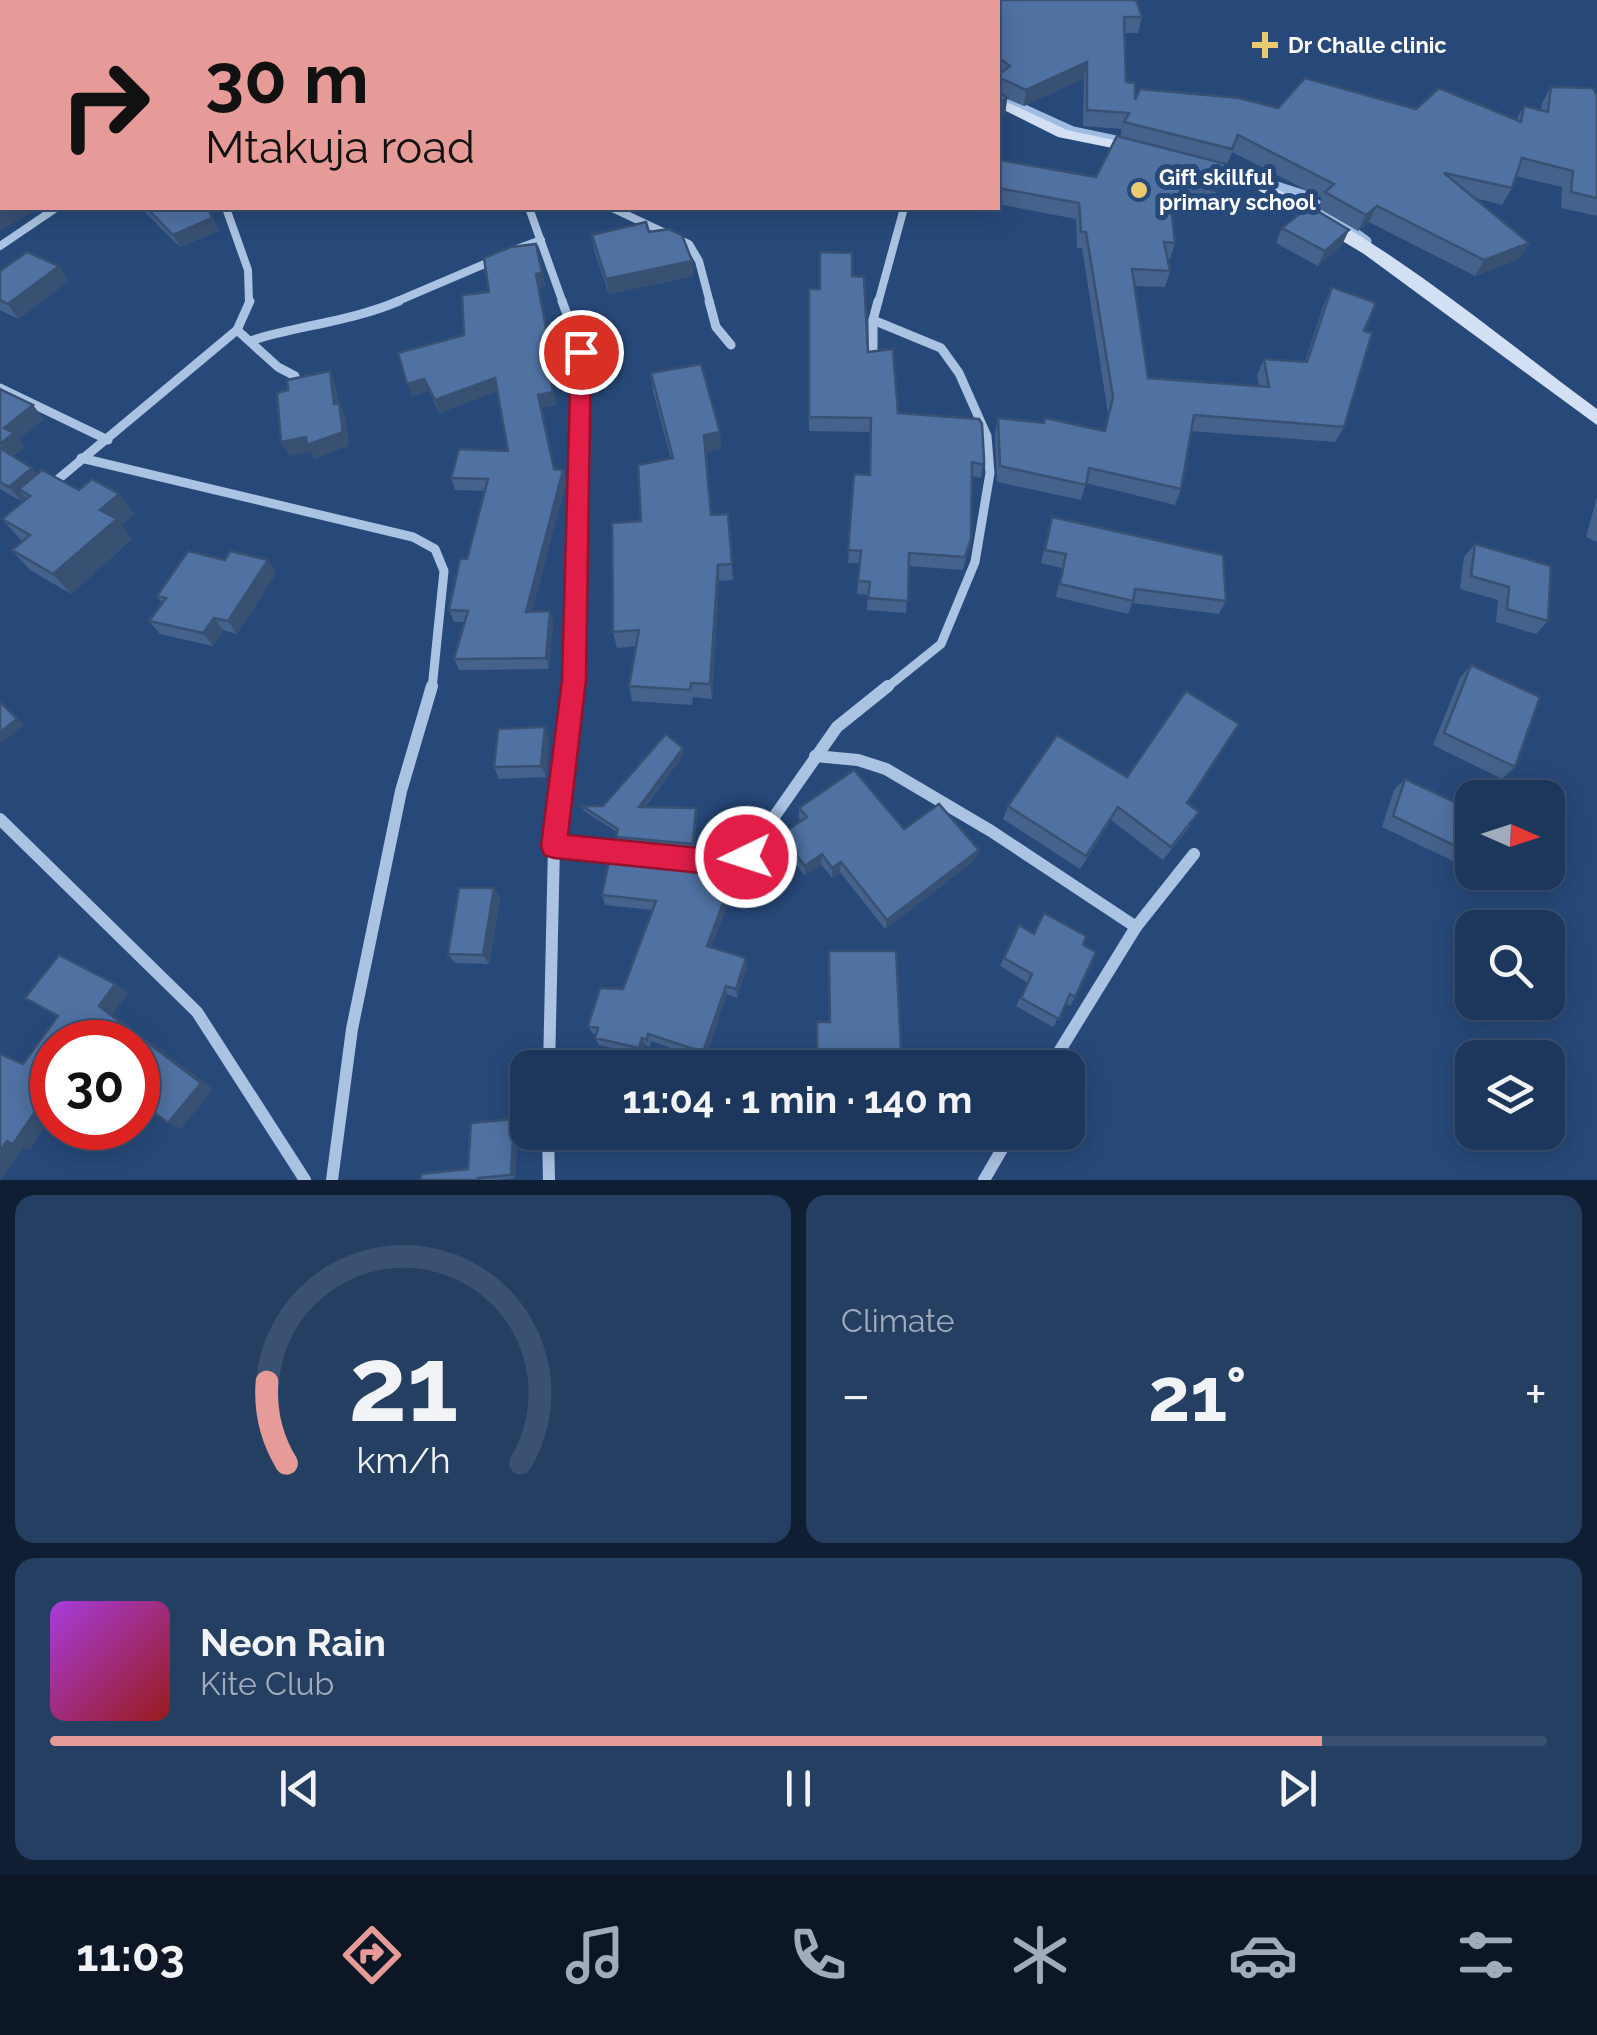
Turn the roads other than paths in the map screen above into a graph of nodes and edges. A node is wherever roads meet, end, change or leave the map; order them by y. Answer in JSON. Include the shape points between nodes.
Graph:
{"nodes":[{"id":1,"x":1000,"y":103,"type":"edge"},
{"id":2,"x":1147,"y":151,"type":"edge"},
{"id":3,"x":1179,"y":158,"type":"edge"},
{"id":4,"x":53,"y":210,"type":"edge"},
{"id":5,"x":227,"y":210,"type":"edge"},
{"id":6,"x":530,"y":210,"type":"edge"},
{"id":7,"x":616,"y":210,"type":"edge"},
{"id":8,"x":903,"y":210,"type":"edge"},
{"id":9,"x":540,"y":240,"type":"junction"},
{"id":10,"x":0,"y":246,"type":"edge"},
{"id":11,"x":873,"y":320,"type":"junction"},
{"id":12,"x":237,"y":330,"type":"junction"},
{"id":13,"x":253,"y":340,"type":"junction"},
{"id":14,"x":731,"y":346,"type":"dead end"},
{"id":15,"x":873,"y":356,"type":"edge"},
{"id":16,"x":296,"y":376,"type":"edge"},
{"id":17,"x":0,"y":388,"type":"edge"},
{"id":18,"x":1597,"y":418,"type":"edge"},
{"id":19,"x":108,"y":440,"type":"junction"},
{"id":20,"x":81,"y":458,"type":"junction"},
{"id":21,"x":40,"y":495,"type":"edge"},
{"id":22,"x":816,"y":756,"type":"junction"},
{"id":23,"x":0,"y":819,"type":"edge"},
{"id":24,"x":554,"y":846,"type":"junction"},
{"id":25,"x":632,"y":854,"type":"edge"},
{"id":26,"x":1194,"y":854,"type":"dead end"},
{"id":27,"x":671,"y":858,"type":"edge"},
{"id":28,"x":1136,"y":926,"type":"junction"},
{"id":29,"x":550,"y":1050,"type":"edge"},
{"id":30,"x":1061,"y":1050,"type":"edge"},
{"id":31,"x":549,"y":1150,"type":"edge"},
{"id":32,"x":1002,"y":1150,"type":"edge"},
{"id":33,"x":304,"y":1180,"type":"edge"},
{"id":34,"x":332,"y":1180,"type":"edge"},
{"id":35,"x":550,"y":1180,"type":"edge"},
{"id":36,"x":984,"y":1180,"type":"edge"}],
"edges":[{"from":1,"to":2,"type":"street","via":[[1063,134]]},
{"from":3,"to":18,"type":"street","via":[[1262,186],[1370,250]]},
{"from":4,"to":10,"type":"street"},
{"from":5,"to":12,"type":"street","via":[[254,295]]},
{"from":6,"to":9,"type":"street"},
{"from":7,"to":14,"type":"street","via":[[689,244],[716,327]]},
{"from":8,"to":11,"type":"street"},
{"from":9,"to":13,"type":"street","via":[[375,312]]},
{"from":9,"to":24,"type":"street","via":[[581,352],[574,680]]},
{"from":11,"to":15,"type":"street"},
{"from":11,"to":22,"type":"street","via":[[942,348],[987,436],[990,474],[975,562],[941,644],[850,714]]},
{"from":12,"to":13,"type":"street"},
{"from":12,"to":19,"type":"street"},
{"from":13,"to":16,"type":"street","via":[[275,370]]},
{"from":17,"to":19,"type":"street"},
{"from":19,"to":20,"type":"street"},
{"from":20,"to":21,"type":"street"},
{"from":20,"to":34,"type":"street","via":[[413,537],[436,549],[444,571],[435,674],[400,791],[355,1011]]},
{"from":22,"to":27,"type":"street","via":[[746,857],[730,863]]},
{"from":22,"to":28,"type":"street","via":[[886,769]]},
{"from":23,"to":33,"type":"street","via":[[198,1012]]},
{"from":24,"to":25,"type":"street"},
{"from":24,"to":29,"type":"street"},
{"from":26,"to":28,"type":"street"},
{"from":28,"to":30,"type":"street"},
{"from":31,"to":35,"type":"street"},
{"from":32,"to":36,"type":"street"}]}
